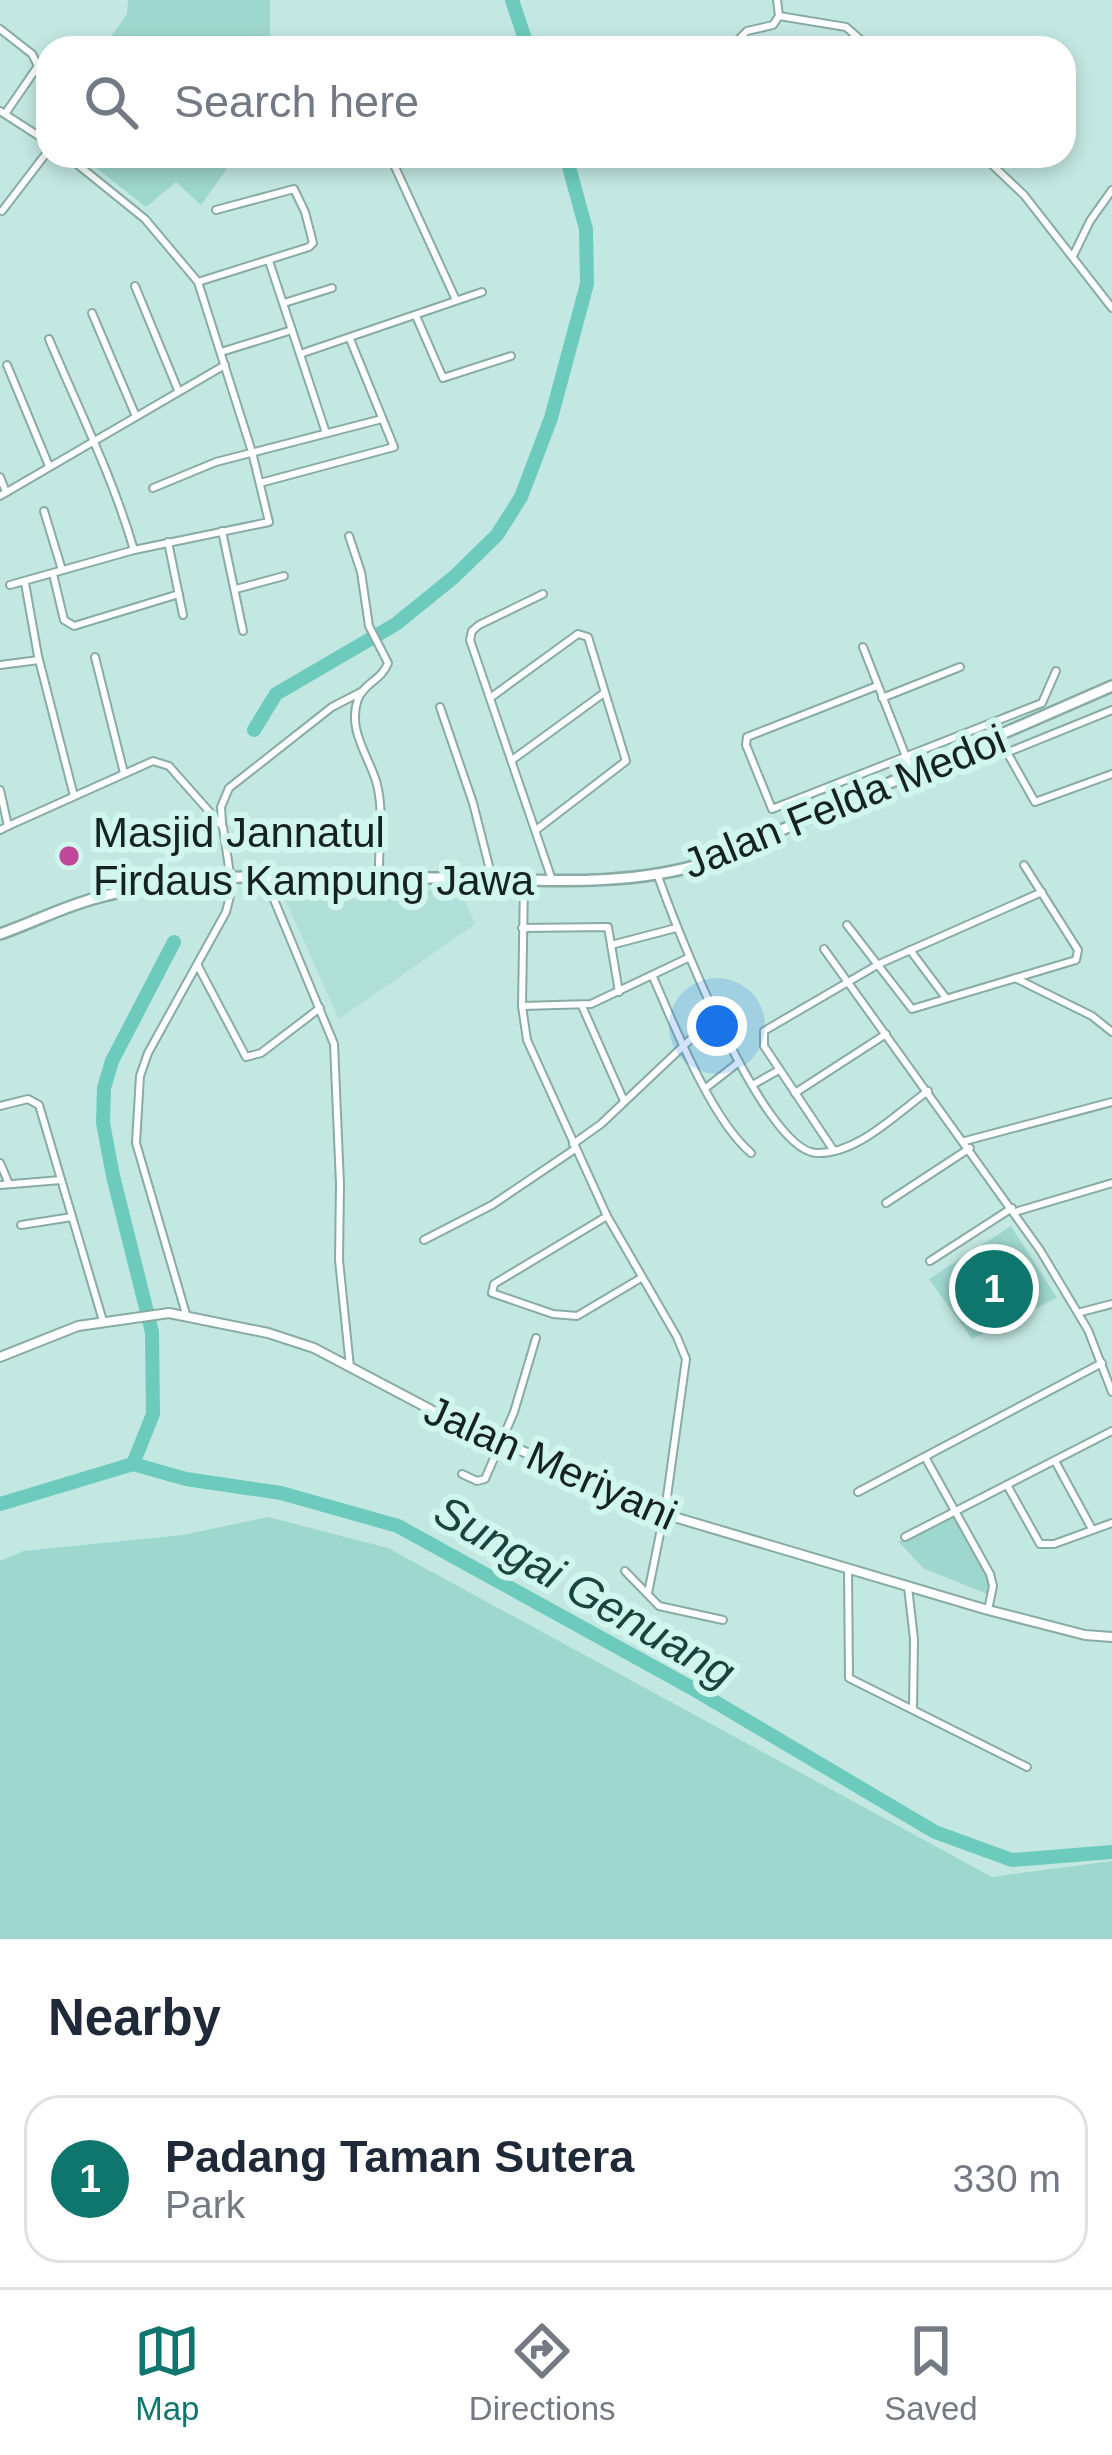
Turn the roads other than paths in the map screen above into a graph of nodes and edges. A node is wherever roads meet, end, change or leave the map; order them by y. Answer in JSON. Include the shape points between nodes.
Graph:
{"nodes":[{"id":1,"x":777,"y":0,"type":"edge"},
{"id":2,"x":779,"y":16,"type":"junction"},
{"id":3,"x":0,"y":29,"type":"edge"},
{"id":4,"x":743,"y":36,"type":"edge"},
{"id":5,"x":860,"y":36,"type":"edge"},
{"id":6,"x":36,"y":62,"type":"edge"},
{"id":7,"x":36,"y":69,"type":"edge"},
{"id":8,"x":2,"y":112,"type":"edge"},
{"id":9,"x":36,"y":138,"type":"edge"},
{"id":10,"x":36,"y":164,"type":"edge"},
{"id":11,"x":82,"y":168,"type":"edge"},
{"id":12,"x":396,"y":168,"type":"edge"},
{"id":13,"x":996,"y":168,"type":"edge"},
{"id":14,"x":1112,"y":190,"type":"edge"},
{"id":15,"x":216,"y":210,"type":"dead end"},
{"id":16,"x":2,"y":211,"type":"edge"},
{"id":17,"x":1073,"y":256,"type":"junction"},
{"id":18,"x":269,"y":261,"type":"junction"},
{"id":19,"x":198,"y":282,"type":"junction"},
{"id":20,"x":135,"y":286,"type":"dead end"},
{"id":21,"x":332,"y":288,"type":"dead end"},
{"id":22,"x":482,"y":292,"type":"dead end"},
{"id":23,"x":457,"y":301,"type":"junction"},
{"id":24,"x":284,"y":303,"type":"junction"},
{"id":25,"x":1112,"y":308,"type":"edge"},
{"id":26,"x":92,"y":313,"type":"dead end"},
{"id":27,"x":416,"y":316,"type":"junction"},
{"id":28,"x":292,"y":330,"type":"junction"},
{"id":29,"x":49,"y":339,"type":"dead end"},
{"id":30,"x":350,"y":339,"type":"junction"},
{"id":31,"x":221,"y":352,"type":"junction"},
{"id":32,"x":300,"y":354,"type":"junction"},
{"id":33,"x":511,"y":356,"type":"dead end"},
{"id":34,"x":7,"y":365,"type":"dead end"},
{"id":35,"x":225,"y":365,"type":"junction"},
{"id":36,"x":178,"y":390,"type":"junction"},
{"id":37,"x":135,"y":414,"type":"junction"},
{"id":38,"x":382,"y":418,"type":"junction"},
{"id":39,"x":326,"y":433,"type":"junction"},
{"id":40,"x":91,"y":440,"type":"junction"},
{"id":41,"x":252,"y":452,"type":"junction"},
{"id":42,"x":50,"y":466,"type":"junction"},
{"id":43,"x":0,"y":477,"type":"edge"},
{"id":44,"x":260,"y":483,"type":"junction"},
{"id":45,"x":152,"y":488,"type":"dead end"},
{"id":46,"x":3,"y":494,"type":"edge"},
{"id":47,"x":44,"y":511,"type":"dead end"},
{"id":48,"x":222,"y":531,"type":"junction"},
{"id":49,"x":349,"y":536,"type":"dead end"},
{"id":50,"x":167,"y":542,"type":"junction"},
{"id":51,"x":134,"y":550,"type":"junction"},
{"id":52,"x":58,"y":573,"type":"junction"},
{"id":53,"x":284,"y":576,"type":"dead end"},
{"id":54,"x":25,"y":582,"type":"junction"},
{"id":55,"x":10,"y":585,"type":"dead end"},
{"id":56,"x":235,"y":589,"type":"junction"},
{"id":57,"x":179,"y":594,"type":"junction"},
{"id":58,"x":543,"y":595,"type":"dead end"},
{"id":59,"x":183,"y":614,"type":"dead end"},
{"id":60,"x":243,"y":631,"type":"dead end"},
{"id":61,"x":863,"y":646,"type":"dead end"},
{"id":62,"x":95,"y":657,"type":"dead end"},
{"id":63,"x":39,"y":658,"type":"junction"},
{"id":64,"x":0,"y":665,"type":"edge"},
{"id":65,"x":960,"y":667,"type":"dead end"},
{"id":66,"x":1056,"y":671,"type":"dead end"},
{"id":67,"x":877,"y":686,"type":"junction"},
{"id":68,"x":1112,"y":686,"type":"edge"},
{"id":69,"x":363,"y":691,"type":"junction"},
{"id":70,"x":604,"y":693,"type":"junction"},
{"id":71,"x":490,"y":698,"type":"junction"},
{"id":72,"x":881,"y":698,"type":"junction"},
{"id":73,"x":440,"y":707,"type":"dead end"},
{"id":74,"x":1112,"y":710,"type":"edge"},
{"id":75,"x":991,"y":724,"type":"junction"},
{"id":76,"x":997,"y":738,"type":"junction"},
{"id":77,"x":1006,"y":753,"type":"junction"},
{"id":78,"x":905,"y":756,"type":"junction"},
{"id":79,"x":512,"y":760,"type":"junction"},
{"id":80,"x":912,"y":772,"type":"junction"},
{"id":81,"x":124,"y":773,"type":"junction"},
{"id":82,"x":1112,"y":774,"type":"edge"},
{"id":83,"x":0,"y":794,"type":"edge"},
{"id":84,"x":74,"y":796,"type":"junction"},
{"id":85,"x":223,"y":827,"type":"junction"},
{"id":86,"x":4,"y":828,"type":"edge"},
{"id":87,"x":536,"y":830,"type":"junction"},
{"id":88,"x":1024,"y":865,"type":"dead end"},
{"id":89,"x":658,"y":876,"type":"junction"},
{"id":90,"x":551,"y":877,"type":"junction"},
{"id":91,"x":266,"y":878,"type":"junction"},
{"id":92,"x":379,"y":878,"type":"junction"},
{"id":93,"x":492,"y":878,"type":"junction"},
{"id":94,"x":524,"y":878,"type":"junction"},
{"id":95,"x":230,"y":880,"type":"junction"},
{"id":96,"x":1042,"y":892,"type":"junction"},
{"id":97,"x":847,"y":925,"type":"dead end"},
{"id":98,"x":522,"y":928,"type":"junction"},
{"id":99,"x":676,"y":928,"type":"junction"},
{"id":100,"x":0,"y":934,"type":"edge"},
{"id":101,"x":611,"y":945,"type":"junction"},
{"id":102,"x":824,"y":950,"type":"dead end"},
{"id":103,"x":910,"y":950,"type":"junction"},
{"id":104,"x":689,"y":958,"type":"junction"},
{"id":105,"x":878,"y":964,"type":"junction"},
{"id":106,"x":198,"y":966,"type":"junction"},
{"id":107,"x":653,"y":977,"type":"junction"},
{"id":108,"x":1015,"y":978,"type":"junction"},
{"id":109,"x":847,"y":981,"type":"junction"},
{"id":110,"x":619,"y":993,"type":"junction"},
{"id":111,"x":946,"y":998,"type":"junction"},
{"id":112,"x":522,"y":1006,"type":"junction"},
{"id":113,"x":582,"y":1006,"type":"junction"},
{"id":114,"x":320,"y":1008,"type":"junction"},
{"id":115,"x":714,"y":1017,"type":"junction"},
{"id":116,"x":1112,"y":1032,"type":"edge"},
{"id":117,"x":886,"y":1034,"type":"junction"},
{"id":118,"x":682,"y":1043,"type":"junction"},
{"id":119,"x":739,"y":1062,"type":"junction"},
{"id":120,"x":779,"y":1070,"type":"junction"},
{"id":121,"x":754,"y":1084,"type":"junction"},
{"id":122,"x":706,"y":1087,"type":"junction"},
{"id":123,"x":928,"y":1091,"type":"junction"},
{"id":124,"x":795,"y":1093,"type":"junction"},
{"id":125,"x":625,"y":1101,"type":"junction"},
{"id":126,"x":1112,"y":1102,"type":"edge"},
{"id":127,"x":0,"y":1106,"type":"edge"},
{"id":128,"x":967,"y":1144,"type":"junction"},
{"id":129,"x":574,"y":1146,"type":"junction"},
{"id":130,"x":834,"y":1151,"type":"junction"},
{"id":131,"x":751,"y":1153,"type":"dead end"},
{"id":132,"x":0,"y":1162,"type":"edge"},
{"id":133,"x":61,"y":1180,"type":"junction"},
{"id":134,"x":1112,"y":1183,"type":"edge"},
{"id":135,"x":4,"y":1185,"type":"edge"},
{"id":136,"x":886,"y":1203,"type":"dead end"},
{"id":137,"x":1013,"y":1210,"type":"junction"},
{"id":138,"x":607,"y":1216,"type":"junction"},
{"id":139,"x":72,"y":1217,"type":"junction"},
{"id":140,"x":21,"y":1225,"type":"dead end"},
{"id":141,"x":424,"y":1240,"type":"dead end"},
{"id":142,"x":930,"y":1261,"type":"dead end"},
{"id":143,"x":641,"y":1278,"type":"junction"},
{"id":144,"x":1112,"y":1304,"type":"edge"},
{"id":145,"x":1079,"y":1312,"type":"junction"},
{"id":146,"x":186,"y":1314,"type":"junction"},
{"id":147,"x":103,"y":1322,"type":"junction"},
{"id":148,"x":536,"y":1338,"type":"dead end"},
{"id":149,"x":0,"y":1357,"type":"edge"},
{"id":150,"x":1102,"y":1363,"type":"junction"},
{"id":151,"x":350,"y":1367,"type":"junction"},
{"id":152,"x":1112,"y":1392,"type":"edge"},
{"id":153,"x":1112,"y":1431,"type":"edge"},
{"id":154,"x":502,"y":1443,"type":"junction"},
{"id":155,"x":925,"y":1456,"type":"junction"},
{"id":156,"x":1055,"y":1461,"type":"junction"},
{"id":157,"x":462,"y":1474,"type":"dead end"},
{"id":158,"x":1007,"y":1485,"type":"junction"},
{"id":159,"x":858,"y":1492,"type":"dead end"},
{"id":160,"x":956,"y":1511,"type":"junction"},
{"id":161,"x":664,"y":1514,"type":"junction"},
{"id":162,"x":1112,"y":1523,"type":"edge"},
{"id":163,"x":1092,"y":1529,"type":"junction"},
{"id":164,"x":905,"y":1538,"type":"dead end"},
{"id":165,"x":625,"y":1571,"type":"dead end"},
{"id":166,"x":848,"y":1571,"type":"junction"},
{"id":167,"x":908,"y":1588,"type":"junction"},
{"id":168,"x":648,"y":1593,"type":"junction"},
{"id":169,"x":988,"y":1610,"type":"junction"},
{"id":170,"x":723,"y":1620,"type":"dead end"},
{"id":171,"x":1112,"y":1637,"type":"edge"},
{"id":172,"x":913,"y":1709,"type":"junction"},
{"id":173,"x":1027,"y":1767,"type":"dead end"}],
"edges":[{"from":1,"to":2,"type":"street"},
{"from":2,"to":4,"type":"street"},
{"from":2,"to":5,"type":"street"},
{"from":3,"to":6,"type":"street"},
{"from":7,"to":8,"type":"street"},
{"from":8,"to":9,"type":"street"},
{"from":10,"to":16,"type":"street"},
{"from":11,"to":19,"type":"street","via":[[145,219]]},
{"from":12,"to":23,"type":"street"},
{"from":13,"to":17,"type":"street"},
{"from":14,"to":17,"type":"street"},
{"from":15,"to":18,"type":"street","via":[[297,191],[313,243]]},
{"from":17,"to":25,"type":"street"},
{"from":18,"to":19,"type":"street"},
{"from":18,"to":24,"type":"street"},
{"from":19,"to":31,"type":"street"},
{"from":20,"to":36,"type":"street"},
{"from":21,"to":24,"type":"street"},
{"from":22,"to":23,"type":"street"},
{"from":23,"to":27,"type":"street"},
{"from":24,"to":28,"type":"street"},
{"from":26,"to":37,"type":"street"},
{"from":27,"to":30,"type":"street"},
{"from":27,"to":33,"type":"street","via":[[443,378]]},
{"from":28,"to":31,"type":"street"},
{"from":28,"to":32,"type":"street"},
{"from":29,"to":40,"type":"street"},
{"from":30,"to":32,"type":"street"},
{"from":30,"to":38,"type":"street"},
{"from":31,"to":35,"type":"street"},
{"from":32,"to":39,"type":"street"},
{"from":34,"to":42,"type":"street"},
{"from":35,"to":36,"type":"street"},
{"from":35,"to":41,"type":"street"},
{"from":36,"to":37,"type":"street"},
{"from":37,"to":40,"type":"street"},
{"from":38,"to":39,"type":"street"},
{"from":38,"to":44,"type":"street","via":[[391,450]]},
{"from":39,"to":41,"type":"street"},
{"from":40,"to":42,"type":"street"},
{"from":40,"to":51,"type":"street"},
{"from":41,"to":44,"type":"street"},
{"from":41,"to":45,"type":"street"},
{"from":42,"to":46,"type":"street"},
{"from":43,"to":46,"type":"street"},
{"from":44,"to":48,"type":"street","via":[[269,522]]},
{"from":47,"to":52,"type":"street"},
{"from":48,"to":50,"type":"street"},
{"from":48,"to":56,"type":"street"},
{"from":49,"to":69,"type":"street","via":[[386,658],[385,672]]},
{"from":50,"to":51,"type":"street"},
{"from":50,"to":57,"type":"street"},
{"from":51,"to":52,"type":"street"},
{"from":52,"to":54,"type":"street"},
{"from":52,"to":57,"type":"street","via":[[64,620],[74,626]]},
{"from":53,"to":56,"type":"street"},
{"from":54,"to":55,"type":"street"},
{"from":54,"to":63,"type":"street"},
{"from":56,"to":60,"type":"street"},
{"from":57,"to":59,"type":"street"},
{"from":58,"to":71,"type":"street","via":[[470,633]]},
{"from":61,"to":67,"type":"street"},
{"from":62,"to":81,"type":"street"},
{"from":63,"to":64,"type":"street"},
{"from":63,"to":84,"type":"street"},
{"from":65,"to":72,"type":"street"},
{"from":66,"to":75,"type":"street","via":[[1044,701]]},
{"from":67,"to":72,"type":"street"},
{"from":67,"to":78,"type":"street","via":[[747,737],[770,807]]},
{"from":68,"to":76,"type":"main road","name":"Jalan Felda Medoi"},
{"from":69,"to":85,"type":"street","via":[[230,788]]},
{"from":69,"to":92,"type":"street","via":[[357,718],[360,750],[377,786]]},
{"from":70,"to":71,"type":"street","via":[[580,633]]},
{"from":70,"to":79,"type":"street"},
{"from":70,"to":87,"type":"street","via":[[625,763]]},
{"from":71,"to":79,"type":"street"},
{"from":72,"to":78,"type":"street"},
{"from":73,"to":93,"type":"street"},
{"from":74,"to":77,"type":"street"},
{"from":75,"to":76,"type":"street"},
{"from":75,"to":78,"type":"street"},
{"from":76,"to":77,"type":"street"},
{"from":76,"to":80,"type":"main road","name":"Jalan Felda Medoi"},
{"from":77,"to":82,"type":"street","via":[[1037,803]]},
{"from":78,"to":80,"type":"street"},
{"from":79,"to":87,"type":"street"},
{"from":80,"to":89,"type":"main road","name":"Jalan Felda Medoi","via":[[709,862]]},
{"from":81,"to":84,"type":"street"},
{"from":81,"to":85,"type":"street","via":[[162,762]]},
{"from":83,"to":86,"type":"street"},
{"from":84,"to":86,"type":"street"},
{"from":85,"to":95,"type":"street"},
{"from":87,"to":90,"type":"street"},
{"from":88,"to":96,"type":"street"},
{"from":89,"to":90,"type":"main road","name":"Jalan Felda Medoi"},
{"from":89,"to":99,"type":"street"},
{"from":90,"to":94,"type":"main road","name":"Jalan Felda Medoi"},
{"from":91,"to":92,"type":"main road","name":"Jalan Felda Medoi"},
{"from":91,"to":95,"type":"main road","name":"Jalan Felda Medoi"},
{"from":91,"to":114,"type":"street"},
{"from":92,"to":93,"type":"main road","name":"Jalan Felda Medoi"},
{"from":93,"to":94,"type":"main road","name":"Jalan Felda Medoi"},
{"from":94,"to":98,"type":"street"},
{"from":95,"to":100,"type":"main road","name":"Jalan Felda Medoi","via":[[114,893]]},
{"from":95,"to":106,"type":"street","via":[[230,903]]},
{"from":96,"to":103,"type":"street"},
{"from":96,"to":108,"type":"street","via":[[1078,957]]},
{"from":97,"to":105,"type":"street"},
{"from":98,"to":101,"type":"street","via":[[604,926]]},
{"from":98,"to":112,"type":"street"},
{"from":99,"to":101,"type":"street"},
{"from":99,"to":104,"type":"street"},
{"from":101,"to":110,"type":"street"},
{"from":102,"to":109,"type":"street"},
{"from":103,"to":105,"type":"street"},
{"from":103,"to":111,"type":"street"},
{"from":104,"to":107,"type":"street"},
{"from":104,"to":115,"type":"street"},
{"from":105,"to":109,"type":"street"},
{"from":105,"to":111,"type":"street","via":[[910,1008]]},
{"from":106,"to":114,"type":"street","via":[[246,1057]]},
{"from":106,"to":146,"type":"street","via":[[148,1053],[136,1117],[142,1174]]},
{"from":107,"to":110,"type":"street"},
{"from":107,"to":118,"type":"street"},
{"from":108,"to":111,"type":"street"},
{"from":108,"to":116,"type":"street"},
{"from":109,"to":117,"type":"street"},
{"from":109,"to":120,"type":"street","via":[[764,1031],[762,1043]]},
{"from":110,"to":113,"type":"street"},
{"from":112,"to":113,"type":"street"},
{"from":112,"to":129,"type":"street","via":[[527,1040]]},
{"from":113,"to":125,"type":"street"},
{"from":114,"to":151,"type":"street","via":[[334,1050]]},
{"from":115,"to":118,"type":"street"},
{"from":115,"to":119,"type":"street"},
{"from":117,"to":123,"type":"street"},
{"from":117,"to":124,"type":"street"},
{"from":118,"to":122,"type":"street"},
{"from":118,"to":125,"type":"street"},
{"from":119,"to":121,"type":"street"},
{"from":119,"to":122,"type":"street"},
{"from":120,"to":121,"type":"street"},
{"from":120,"to":124,"type":"street"},
{"from":121,"to":130,"type":"street","via":[[797,1146]]},
{"from":122,"to":131,"type":"street"},
{"from":123,"to":128,"type":"street"},
{"from":123,"to":130,"type":"street"},
{"from":124,"to":130,"type":"street"},
{"from":125,"to":129,"type":"street"},
{"from":126,"to":128,"type":"street"},
{"from":127,"to":133,"type":"street","via":[[34,1100]]},
{"from":128,"to":136,"type":"street"},
{"from":128,"to":137,"type":"street"},
{"from":129,"to":138,"type":"street"},
{"from":129,"to":141,"type":"street","via":[[492,1205]]},
{"from":132,"to":135,"type":"street"},
{"from":133,"to":135,"type":"street"},
{"from":133,"to":139,"type":"street"},
{"from":134,"to":137,"type":"street"},
{"from":137,"to":142,"type":"street"},
{"from":137,"to":145,"type":"street"},
{"from":138,"to":143,"type":"street"},
{"from":138,"to":143,"type":"street","via":[[494,1284],[493,1293],[577,1316]]},
{"from":139,"to":140,"type":"street"},
{"from":139,"to":147,"type":"street"},
{"from":143,"to":161,"type":"street","via":[[686,1359]]},
{"from":144,"to":145,"type":"street"},
{"from":145,"to":150,"type":"street"},
{"from":146,"to":147,"type":"street","name":"Jalan Meriyani"},
{"from":146,"to":151,"type":"street","name":"Jalan Meriyani","via":[[299,1342]]},
{"from":147,"to":149,"type":"street","name":"Jalan Meriyani"},
{"from":148,"to":154,"type":"street"},
{"from":150,"to":152,"type":"street"},
{"from":150,"to":155,"type":"street"},
{"from":151,"to":154,"type":"street","name":"Jalan Meriyani"},
{"from":153,"to":156,"type":"street"},
{"from":154,"to":157,"type":"street","via":[[484,1481]]},
{"from":154,"to":161,"type":"street","name":"Jalan Meriyani"},
{"from":155,"to":159,"type":"street"},
{"from":155,"to":160,"type":"street"},
{"from":156,"to":158,"type":"street"},
{"from":156,"to":163,"type":"street"},
{"from":158,"to":160,"type":"street"},
{"from":158,"to":163,"type":"street","via":[[1037,1542]]},
{"from":160,"to":164,"type":"street"},
{"from":160,"to":169,"type":"street","via":[[992,1580]]},
{"from":161,"to":166,"type":"street","name":"Jalan Meriyani"},
{"from":161,"to":168,"type":"street"},
{"from":162,"to":163,"type":"street"},
{"from":165,"to":168,"type":"street"},
{"from":166,"to":167,"type":"street","name":"Jalan Meriyani"},
{"from":166,"to":172,"type":"street","via":[[848,1675]]},
{"from":167,"to":169,"type":"street","name":"Jalan Meriyani"},
{"from":167,"to":172,"type":"street"},
{"from":168,"to":170,"type":"street","via":[[666,1609]]},
{"from":169,"to":171,"type":"street","name":"Jalan Meriyani"},
{"from":172,"to":173,"type":"street"}]}
